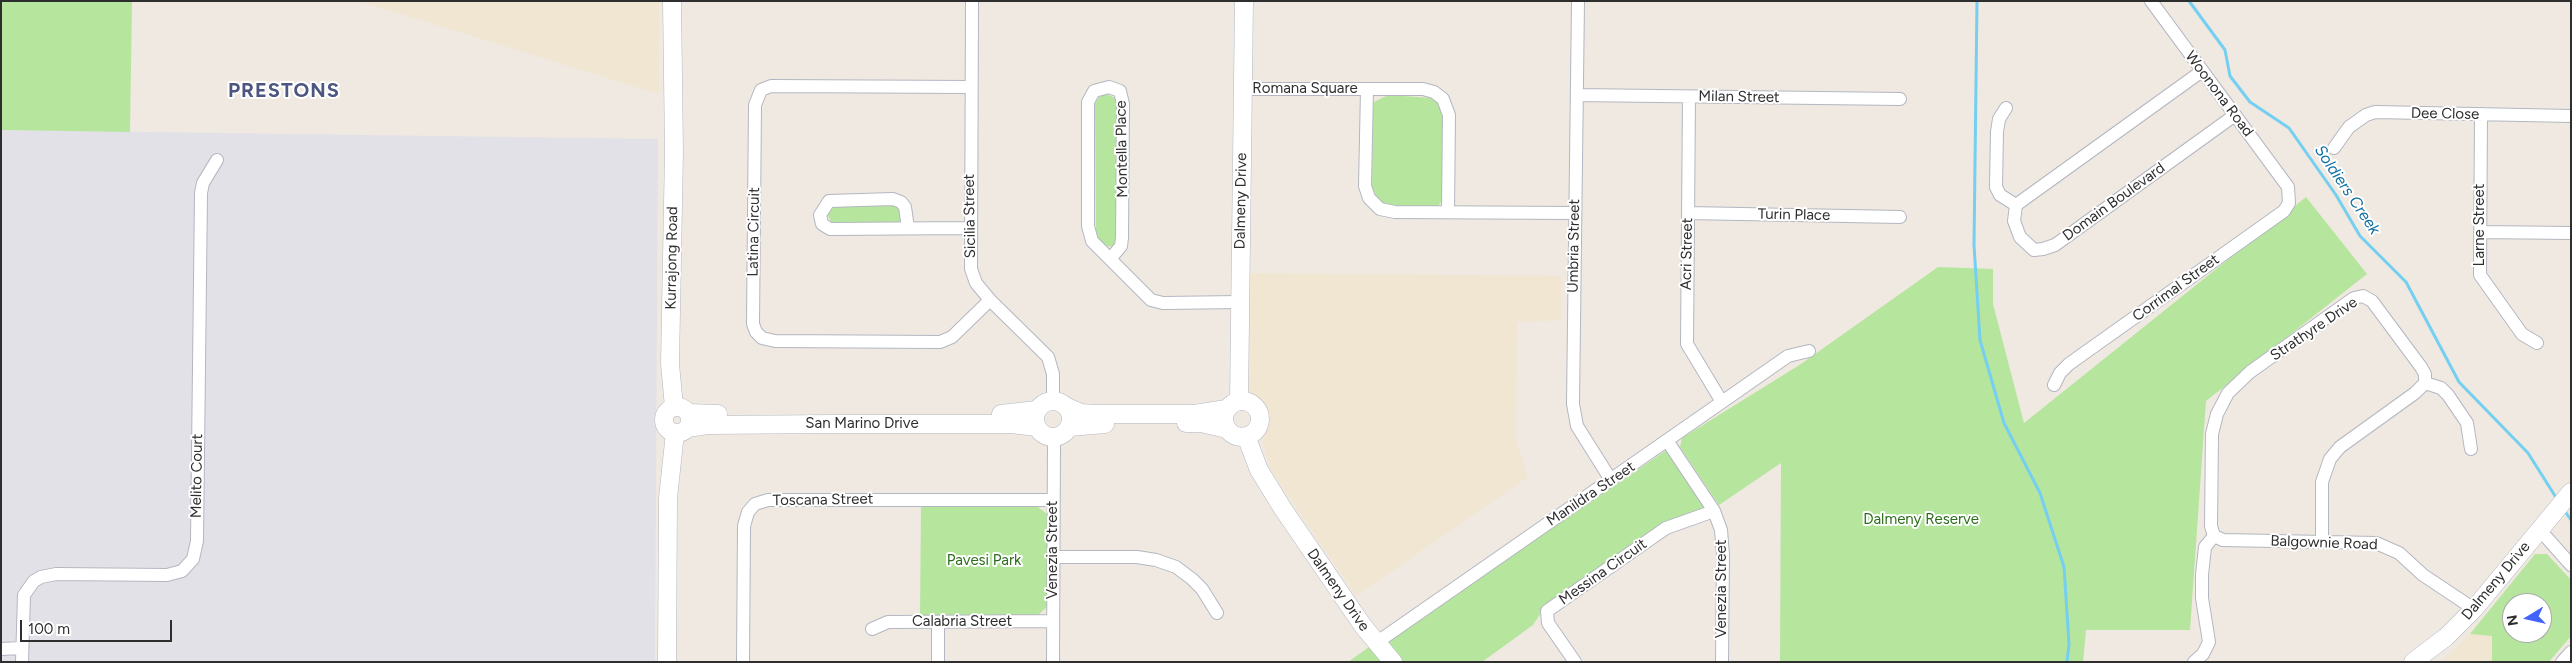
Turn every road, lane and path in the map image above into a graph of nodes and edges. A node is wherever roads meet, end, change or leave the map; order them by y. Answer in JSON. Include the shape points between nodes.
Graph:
{"nodes":[{"id":1,"x":672,"y":1,"type":"edge"},
{"id":2,"x":679,"y":1,"type":"edge"},
{"id":3,"x":972,"y":1,"type":"edge"},
{"id":4,"x":1244,"y":1,"type":"edge"},
{"id":5,"x":1578,"y":1,"type":"edge"},
{"id":6,"x":2151,"y":1,"type":"edge"},
{"id":7,"x":2202,"y":71,"type":"junction"},
{"id":8,"x":970,"y":87,"type":"junction"},
{"id":9,"x":1244,"y":89,"type":"junction"},
{"id":10,"x":1367,"y":89,"type":"junction"},
{"id":11,"x":1577,"y":95,"type":"junction"},
{"id":12,"x":1689,"y":97,"type":"junction"},
{"id":13,"x":1900,"y":99,"type":"dead end"},
{"id":14,"x":2006,"y":108,"type":"dead end"},
{"id":15,"x":674,"y":109,"type":"junction"},
{"id":16,"x":2481,"y":114,"type":"junction"},
{"id":17,"x":2235,"y":115,"type":"junction"},
{"id":18,"x":2571,"y":116,"type":"edge"},
{"id":19,"x":2334,"y":148,"type":"dead end"},
{"id":20,"x":217,"y":160,"type":"dead end"},
{"id":21,"x":2288,"y":188,"type":"joint"},
{"id":22,"x":2016,"y":204,"type":"junction"},
{"id":23,"x":1448,"y":212,"type":"junction"},
{"id":24,"x":1574,"y":214,"type":"junction"},
{"id":25,"x":1688,"y":214,"type":"junction"},
{"id":26,"x":1900,"y":217,"type":"dead end"},
{"id":27,"x":908,"y":228,"type":"junction"},
{"id":28,"x":970,"y":228,"type":"junction"},
{"id":29,"x":2480,"y":232,"type":"junction"},
{"id":30,"x":2571,"y":234,"type":"edge"},
{"id":31,"x":1111,"y":258,"type":"junction"},
{"id":32,"x":990,"y":300,"type":"junction"},
{"id":33,"x":1239,"y":302,"type":"junction"},
{"id":34,"x":2537,"y":343,"type":"dead end"},
{"id":35,"x":1809,"y":351,"type":"dead end"},
{"id":36,"x":2425,"y":383,"type":"junction"},
{"id":37,"x":2054,"y":386,"type":"dead end"},
{"id":38,"x":1722,"y":402,"type":"junction"},
{"id":39,"x":1060,"y":403,"type":"junction"},
{"id":40,"x":1233,"y":405,"type":"junction"},
{"id":41,"x":1037,"y":419,"type":"junction"},
{"id":42,"x":681,"y":420,"type":"junction"},
{"id":43,"x":1070,"y":427,"type":"junction"},
{"id":44,"x":1227,"y":429,"type":"junction"},
{"id":45,"x":1246,"y":436,"type":"junction"},
{"id":46,"x":1054,"y":437,"type":"junction"},
{"id":47,"x":1668,"y":442,"type":"junction"},
{"id":48,"x":2471,"y":449,"type":"dead end"},
{"id":49,"x":1611,"y":480,"type":"junction"},
{"id":50,"x":2571,"y":492,"type":"edge"},
{"id":51,"x":1052,"y":500,"type":"junction"},
{"id":52,"x":1714,"y":511,"type":"junction"},
{"id":53,"x":2538,"y":530,"type":"junction"},
{"id":54,"x":2214,"y":536,"type":"junction"},
{"id":55,"x":2322,"y":541,"type":"junction"},
{"id":56,"x":1053,"y":557,"type":"junction"},
{"id":57,"x":2571,"y":566,"type":"edge"},
{"id":58,"x":2474,"y":609,"type":"junction"},
{"id":59,"x":1217,"y":613,"type":"dead end"},
{"id":60,"x":1053,"y":621,"type":"junction"},
{"id":61,"x":938,"y":622,"type":"junction"},
{"id":62,"x":872,"y":629,"type":"dead end"},
{"id":63,"x":1376,"y":643,"type":"junction"},
{"id":64,"x":22,"y":648,"type":"junction"},
{"id":65,"x":1,"y":649,"type":"edge"},
{"id":66,"x":2571,"y":652,"type":"edge"},
{"id":67,"x":22,"y":662,"type":"edge"},
{"id":68,"x":667,"y":662,"type":"edge"},
{"id":69,"x":743,"y":662,"type":"edge"},
{"id":70,"x":938,"y":662,"type":"edge"},
{"id":71,"x":1053,"y":662,"type":"edge"},
{"id":72,"x":1393,"y":662,"type":"edge"},
{"id":73,"x":1575,"y":662,"type":"edge"},
{"id":74,"x":1722,"y":662,"type":"edge"},
{"id":75,"x":2194,"y":662,"type":"edge"},
{"id":76,"x":2414,"y":662,"type":"edge"},
{"id":77,"x":2562,"y":662,"type":"edge"}],
"edges":[{"from":1,"to":15,"type":"street","name":"Kurrajong Road","via":[[671,99]]},
{"from":2,"to":15,"type":"street","name":"Kurrajong Road","via":[[678,100]]},
{"from":3,"to":8,"type":"street","name":"Sicilia Street"},
{"from":4,"to":9,"type":"street","name":"Dalmeny Drive"},
{"from":5,"to":11,"type":"street","name":"Umbria Street"},
{"from":6,"to":7,"type":"street","name":"Woonona Road"},
{"from":7,"to":17,"type":"street","name":"Woonona Road"},
{"from":7,"to":22,"type":"street"},
{"from":8,"to":28,"type":"street","name":"Sicilia Street"},
{"from":8,"to":32,"type":"street","name":"Latina Circuit","via":[[771,86],[761,90],[755,105],[753,324],[762,338],[775,342],[940,342],[952,337]]},
{"from":9,"to":10,"type":"street","name":"Romana Square"},
{"from":9,"to":33,"type":"street","name":"Dalmeny Drive"},
{"from":10,"to":23,"type":"street","name":"Romana Square","via":[[1423,89],[1443,99],[1448,115]]},
{"from":10,"to":23,"type":"street","name":"Romana Square","via":[[1365,186],[1369,198],[1388,212]]},
{"from":11,"to":12,"type":"street","name":"Milan Street"},
{"from":11,"to":24,"type":"street","name":"Umbria Street"},
{"from":12,"to":13,"type":"street","name":"Milan Street"},
{"from":12,"to":25,"type":"street","name":"Acri Street"},
{"from":14,"to":22,"type":"street","via":[[1997,132],[1996,187],[2000,195]]},
{"from":15,"to":42,"type":"street","name":"Kurrajong Road","via":[[670,364]]},
{"from":16,"to":18,"type":"street","name":"Dee Close"},
{"from":16,"to":19,"type":"street","name":"Dee Close","via":[[2375,112],[2349,127]]},
{"from":16,"to":29,"type":"street","name":"Larne Street"},
{"from":17,"to":21,"type":"street","name":"Woonona Road"},
{"from":17,"to":22,"type":"street","name":"Domain Boulevard","via":[[2050,247],[2034,250],[2020,238],[2014,221]]},
{"from":20,"to":64,"type":"street","name":"Melito Court","via":[[203,183],[201,194],[197,540],[193,559],[182,571],[167,575],[56,574],[41,577],[24,595]]},
{"from":21,"to":37,"type":"street","name":"Corrimal Street","via":[[2290,198],[2284,211],[2069,364]]},
{"from":23,"to":24,"type":"street","name":"Romana Square"},
{"from":24,"to":49,"type":"street","name":"Umbria Street","via":[[1574,418]]},
{"from":25,"to":26,"type":"street","name":"Turin Place"},
{"from":25,"to":38,"type":"street","name":"Acri Street","via":[[1686,344]]},
{"from":27,"to":27,"type":"street","via":[[830,229],[822,224],[820,215],[829,202],[893,199],[905,207]]},
{"from":27,"to":28,"type":"street"},
{"from":28,"to":32,"type":"street","name":"Sicilia Street","via":[[972,269],[976,282]]},
{"from":29,"to":30,"type":"street"},
{"from":29,"to":34,"type":"street","name":"Larne Street","via":[[2482,280],[2522,334]]},
{"from":31,"to":31,"type":"street","name":"Montella Place","via":[[1092,241],[1088,226],[1088,102],[1094,91],[1109,87],[1120,91],[1123,104],[1122,238],[1121,246]]},
{"from":31,"to":33,"type":"street","name":"Montella Place","via":[[1151,300],[1163,303]]},
{"from":32,"to":39,"type":"street","name":"Sicilia Street","via":[[1048,357]]},
{"from":33,"to":40,"type":"street","name":"Dalmeny Drive"},
{"from":35,"to":38,"type":"street","name":"Manildra Street","via":[[1788,356]]},
{"from":36,"to":48,"type":"street","via":[[2441,388],[2448,395],[2467,423]]},
{"from":36,"to":54,"type":"street","name":"Strathyre Drive","via":[[2420,367],[2372,302],[2363,296],[2354,298],[2250,372],[2228,393],[2213,428],[2211,526]]},
{"from":36,"to":55,"type":"street","via":[[2340,447],[2330,459],[2322,482]]},
{"from":38,"to":47,"type":"street","name":"Manildra Street"},
{"from":39,"to":40,"type":"street","via":[[1082,413],[1096,414],[1196,414]]},
{"from":39,"to":41,"type":"street","via":[[1043,403]]},
{"from":39,"to":43,"type":"street","via":[[1072,416]]},
{"from":40,"to":44,"type":"street","via":[[1224,419]]},
{"from":40,"to":45,"type":"street","via":[[1254,406],[1260,415],[1255,431]]},
{"from":41,"to":42,"type":"street","name":"San Marino Drive","via":[[1012,414]]},
{"from":41,"to":46,"type":"street","via":[[1042,433]]},
{"from":42,"to":68,"type":"street","name":"Kurrajong Road","via":[[668,498]]},
{"from":43,"to":44,"type":"street","via":[[1201,423]]},
{"from":43,"to":46,"type":"street"},
{"from":44,"to":45,"type":"street","via":[[1233,434]]},
{"from":45,"to":63,"type":"street","name":"Dalmeny Drive","via":[[1254,461],[1268,485],[1323,570]]},
{"from":46,"to":51,"type":"street","name":"Venezia Street"},
{"from":47,"to":49,"type":"street","name":"Manildra Street"},
{"from":47,"to":52,"type":"street","name":"Venezia Street"},
{"from":49,"to":63,"type":"street","name":"Manildra Street"},
{"from":50,"to":53,"type":"street","name":"Dalmeny Drive"},
{"from":51,"to":56,"type":"street","name":"Venezia Street"},
{"from":51,"to":69,"type":"street","name":"Toscana Street","via":[[768,500],[755,504],[748,512],[744,526]]},
{"from":52,"to":73,"type":"street","name":"Messina Circuit","via":[[1670,526],[1547,611],[1548,623]]},
{"from":52,"to":74,"type":"street","name":"Venezia Street","via":[[1721,530],[1723,555]]},
{"from":53,"to":57,"type":"street"},
{"from":53,"to":58,"type":"street","name":"Dalmeny Drive"},
{"from":54,"to":55,"type":"street","name":"Balgownie Road","via":[[2223,540]]},
{"from":54,"to":75,"type":"street","via":[[2205,546],[2202,575],[2209,642]]},
{"from":55,"to":58,"type":"street","name":"Balgownie Road","via":[[2376,543],[2390,548]]},
{"from":56,"to":59,"type":"street","via":[[1156,560],[1192,578]]},
{"from":56,"to":60,"type":"street","name":"Venezia Street"},
{"from":58,"to":76,"type":"street","name":"Dalmeny Drive"},
{"from":60,"to":61,"type":"street","name":"Calabria Street"},
{"from":60,"to":71,"type":"street","name":"Venezia Street"},
{"from":61,"to":62,"type":"street","name":"Calabria Street","via":[[888,622]]},
{"from":61,"to":70,"type":"street"},
{"from":63,"to":72,"type":"street","name":"Dalmeny Drive"},
{"from":64,"to":65,"type":"street"},
{"from":64,"to":67,"type":"street","name":"Melito Court"},
{"from":66,"to":77,"type":"street"}]}
